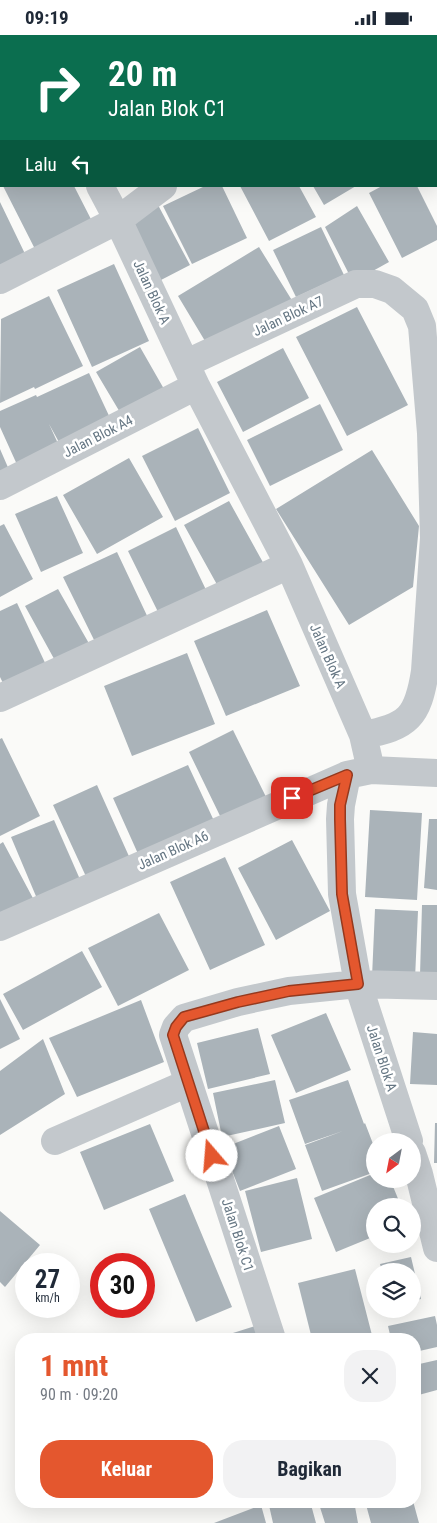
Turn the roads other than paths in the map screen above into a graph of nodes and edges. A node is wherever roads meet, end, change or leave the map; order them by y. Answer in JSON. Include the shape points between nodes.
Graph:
{"nodes":[{"id":1,"x":101,"y":187,"type":"edge"},
{"id":2,"x":162,"y":187,"type":"edge"},
{"id":3,"x":118,"y":220,"type":"junction"},
{"id":4,"x":0,"y":280,"type":"edge"},
{"id":5,"x":191,"y":375,"type":"junction"},
{"id":6,"x":0,"y":486,"type":"edge"},
{"id":7,"x":289,"y":565,"type":"junction"},
{"id":8,"x":0,"y":698,"type":"edge"},
{"id":9,"x":363,"y":735,"type":"junction"},
{"id":10,"x":359,"y":772,"type":"junction"},
{"id":11,"x":437,"y":773,"type":"edge"},
{"id":12,"x":0,"y":927,"type":"edge"},
{"id":13,"x":358,"y":984,"type":"junction"},
{"id":14,"x":437,"y":985,"type":"edge"},
{"id":15,"x":188,"y":1083,"type":"junction"},
{"id":16,"x":406,"y":1133,"type":"edge"},
{"id":17,"x":55,"y":1141,"type":"dead end"},
{"id":18,"x":423,"y":1167,"type":"edge"},
{"id":19,"x":437,"y":1248,"type":"edge"},
{"id":20,"x":270,"y":1333,"type":"edge"}],
"edges":[{"from":1,"to":3,"type":"street","name":"Jalan Blok A"},
{"from":2,"to":3,"type":"street"},
{"from":3,"to":4,"type":"street"},
{"from":3,"to":5,"type":"street","name":"Jalan Blok A"},
{"from":5,"to":6,"type":"street","name":"Jalan Blok A4"},
{"from":5,"to":7,"type":"street","name":"Jalan Blok A"},
{"from":5,"to":9,"type":"street","name":"Jalan Blok A7","via":[[356,284],[375,284],[392,290],[415,309],[422,326],[431,433],[434,538],[425,671],[417,705],[407,718],[397,727]]},
{"from":7,"to":8,"type":"street"},
{"from":7,"to":9,"type":"street","name":"Jalan Blok A"},
{"from":9,"to":10,"type":"street","name":"Jalan Blok A"},
{"from":10,"to":11,"type":"street","name":"Jalan Blok A6"},
{"from":10,"to":12,"type":"street","name":"Jalan Blok A6"},
{"from":10,"to":13,"type":"street","name":"Jalan Blok A","via":[[340,812],[342,894]]},
{"from":13,"to":14,"type":"street","name":"Jalan Blok C1"},
{"from":13,"to":15,"type":"street","name":"Jalan Blok C1","via":[[289,991],[184,1017],[173,1035]]},
{"from":13,"to":16,"type":"street","name":"Jalan Blok A"},
{"from":15,"to":17,"type":"street"},
{"from":15,"to":20,"type":"street","name":"Jalan Blok C1"},
{"from":18,"to":19,"type":"street"}]}
